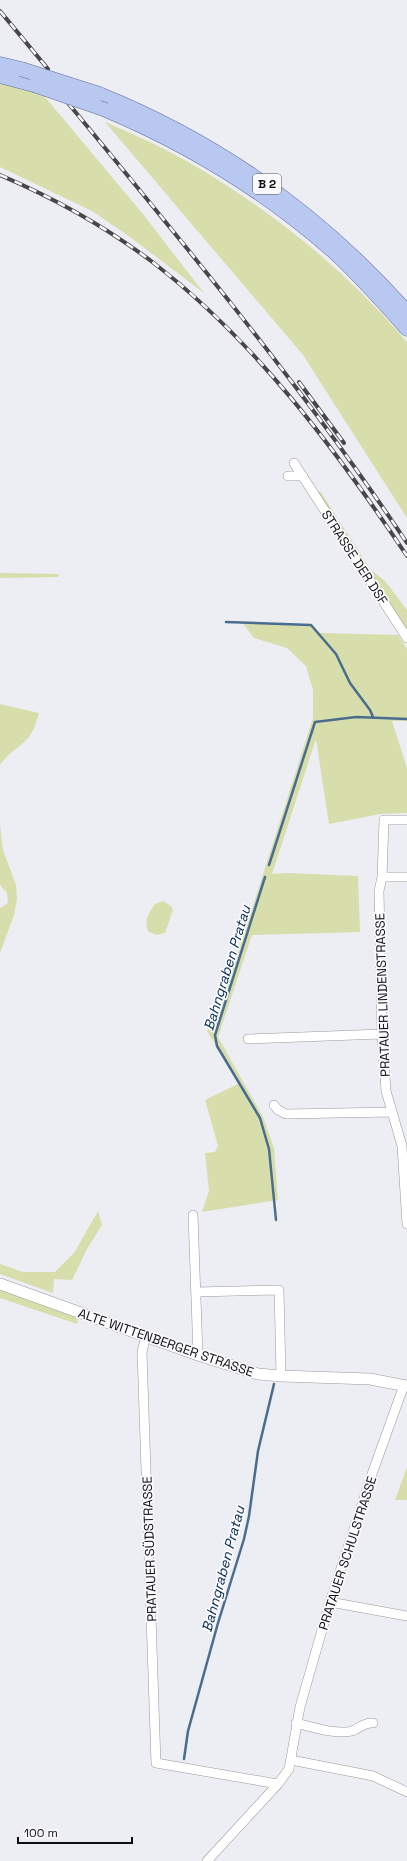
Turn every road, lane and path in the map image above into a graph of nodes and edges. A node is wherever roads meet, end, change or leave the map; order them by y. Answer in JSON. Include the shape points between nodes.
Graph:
{"nodes":[{"id":1,"x":0,"y":64,"type":"edge"},
{"id":2,"x":0,"y":76,"type":"edge"},
{"id":3,"x":407,"y":312,"type":"edge"},
{"id":4,"x":407,"y":329,"type":"edge"},
{"id":5,"x":294,"y":463,"type":"dead end"},
{"id":6,"x":288,"y":476,"type":"dead end"},
{"id":7,"x":303,"y":476,"type":"junction"},
{"id":8,"x":407,"y":638,"type":"edge"},
{"id":9,"x":407,"y":820,"type":"edge"},
{"id":10,"x":382,"y":877,"type":"junction"},
{"id":11,"x":407,"y":877,"type":"edge"},
{"id":12,"x":382,"y":1034,"type":"junction"},
{"id":13,"x":248,"y":1039,"type":"dead end"},
{"id":14,"x":274,"y":1105,"type":"dead end"},
{"id":15,"x":392,"y":1112,"type":"junction"},
{"id":16,"x":404,"y":1146,"type":"edge"},
{"id":17,"x":193,"y":1215,"type":"dead end"},
{"id":18,"x":407,"y":1224,"type":"edge"},
{"id":19,"x":0,"y":1284,"type":"edge"},
{"id":20,"x":197,"y":1292,"type":"junction"},
{"id":21,"x":146,"y":1336,"type":"junction"},
{"id":22,"x":198,"y":1355,"type":"junction"},
{"id":23,"x":281,"y":1376,"type":"junction"},
{"id":24,"x":405,"y":1385,"type":"edge"},
{"id":25,"x":330,"y":1602,"type":"junction"},
{"id":26,"x":407,"y":1616,"type":"edge"},
{"id":27,"x":296,"y":1723,"type":"junction"},
{"id":28,"x":373,"y":1723,"type":"dead end"},
{"id":29,"x":291,"y":1760,"type":"junction"},
{"id":30,"x":278,"y":1784,"type":"junction"},
{"id":31,"x":407,"y":1792,"type":"edge"},
{"id":32,"x":206,"y":1861,"type":"edge"}],
"edges":[{"from":1,"to":3,"type":"main road","number":"B 2","bridge":true,"via":[[99,94],[192,137],[266,183],[300,209],[338,241]]},
{"from":2,"to":4,"type":"main road","number":"B 2","bridge":true,"via":[[106,110],[185,146],[261,193],[363,280]]},
{"from":5,"to":7,"type":"street","name":"STRASSE DER DSF"},
{"from":6,"to":7,"type":"street"},
{"from":7,"to":8,"type":"street","name":"STRASSE DER DSF"},
{"from":9,"to":10,"type":"street","name":"PRATAUER LINDENSTRASSE","via":[[384,820]]},
{"from":10,"to":11,"type":"street"},
{"from":10,"to":12,"type":"street","name":"PRATAUER LINDENSTRASSE","via":[[379,892]]},
{"from":12,"to":13,"type":"street"},
{"from":12,"to":15,"type":"street","name":"PRATAUER LINDENSTRASSE","via":[[386,1091]]},
{"from":14,"to":15,"type":"street","via":[[286,1114]]},
{"from":15,"to":16,"type":"street","name":"PRATAUER LINDENSTRASSE"},
{"from":16,"to":18,"type":"street","name":"PRATAUER LINDENSTRASSE"},
{"from":17,"to":20,"type":"street"},
{"from":19,"to":21,"type":"street","name":"ALTE WITTENBERGER STRASSE"},
{"from":20,"to":22,"type":"street"},
{"from":20,"to":23,"type":"street","via":[[279,1290]]},
{"from":21,"to":22,"type":"street","name":"ALTE WITTENBERGER STRASSE"},
{"from":21,"to":30,"type":"street","name":"PRATAUER SÜDSTRASSE","via":[[142,1352],[156,1763]]},
{"from":22,"to":23,"type":"street","name":"ALTE WITTENBERGER STRASSE","via":[[258,1374]]},
{"from":23,"to":24,"type":"street","name":"ALTE WITTENBERGER STRASSE","via":[[370,1379]]},
{"from":24,"to":25,"type":"street","name":"PRATAUER SCHULSTRASSE","via":[[372,1474]]},
{"from":25,"to":26,"type":"street"},
{"from":25,"to":27,"type":"street","name":"PRATAUER SCHULSTRASSE"},
{"from":27,"to":28,"type":"street","via":[[325,1730],[352,1731],[367,1723]]},
{"from":27,"to":29,"type":"street","name":"PRATAUER SCHULSTRASSE"},
{"from":29,"to":30,"type":"street","name":"PRATAUER SCHULSTRASSE","via":[[286,1775]]},
{"from":29,"to":31,"type":"street","via":[[373,1776]]},
{"from":30,"to":32,"type":"street","name":"PRATAUER SCHULSTRASSE"}]}
